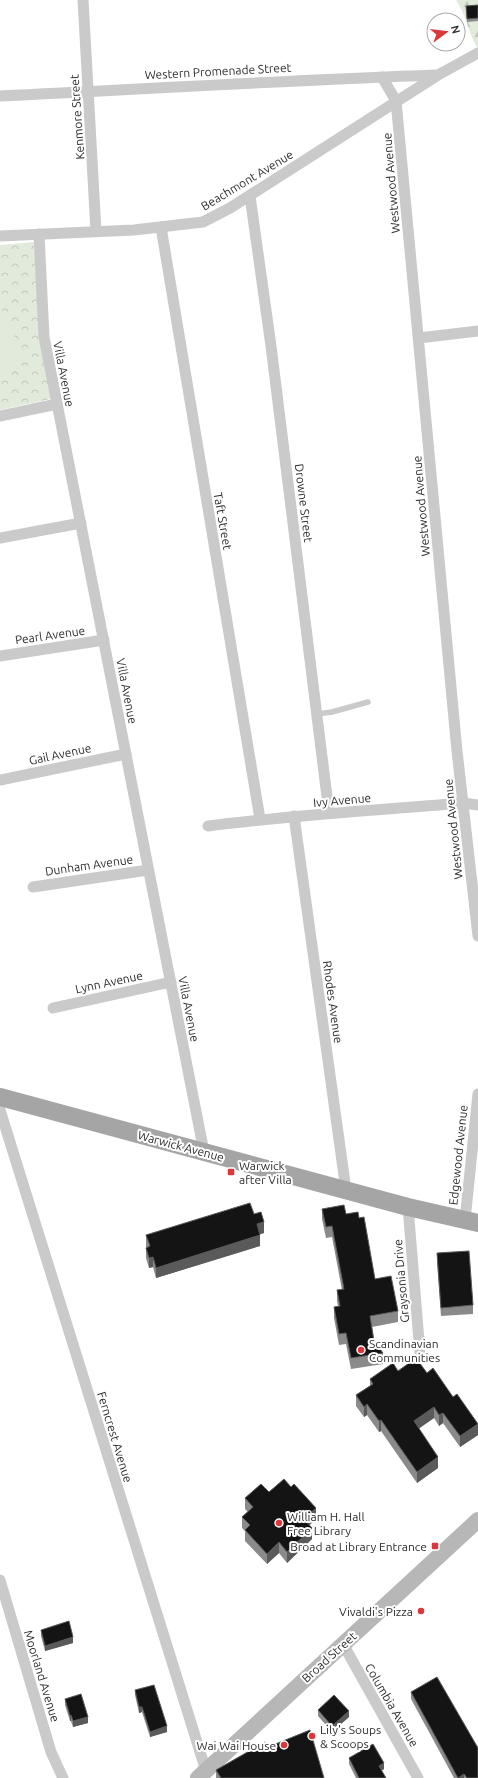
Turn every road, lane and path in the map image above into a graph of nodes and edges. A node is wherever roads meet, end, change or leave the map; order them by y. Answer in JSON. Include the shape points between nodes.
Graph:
{"nodes":[{"id":1,"x":83,"y":0,"type":"edge"},
{"id":2,"x":478,"y":53,"type":"edge"},
{"id":3,"x":438,"y":75,"type":"junction"},
{"id":4,"x":382,"y":77,"type":"junction"},
{"id":5,"x":89,"y":91,"type":"junction"},
{"id":6,"x":0,"y":96,"type":"edge"},
{"id":7,"x":396,"y":101,"type":"junction"},
{"id":8,"x":250,"y":196,"type":"junction"},
{"id":9,"x":161,"y":227,"type":"junction"},
{"id":10,"x":96,"y":231,"type":"junction"},
{"id":11,"x":39,"y":234,"type":"junction"},
{"id":12,"x":0,"y":236,"type":"edge"},
{"id":13,"x":478,"y":331,"type":"edge"},
{"id":14,"x":419,"y":338,"type":"junction"},
{"id":15,"x":57,"y":404,"type":"junction"},
{"id":16,"x":0,"y":416,"type":"edge"},
{"id":17,"x":81,"y":523,"type":"junction"},
{"id":18,"x":0,"y":538,"type":"edge"},
{"id":19,"x":104,"y":640,"type":"junction"},
{"id":20,"x":0,"y":656,"type":"edge"},
{"id":21,"x":368,"y":702,"type":"dead end"},
{"id":22,"x":317,"y":714,"type":"junction"},
{"id":23,"x":126,"y":754,"type":"junction"},
{"id":24,"x":0,"y":780,"type":"edge"},
{"id":25,"x":463,"y":803,"type":"junction"},
{"id":26,"x":478,"y":805,"type":"edge"},
{"id":27,"x":329,"y":813,"type":"junction"},
{"id":28,"x":294,"y":816,"type":"junction"},
{"id":29,"x":260,"y":819,"type":"junction"},
{"id":30,"x":208,"y":826,"type":"dead end"},
{"id":31,"x":148,"y":870,"type":"junction"},
{"id":32,"x":33,"y":886,"type":"dead end"},
{"id":33,"x":478,"y":936,"type":"edge"},
{"id":34,"x":171,"y":982,"type":"junction"},
{"id":35,"x":53,"y":1008,"type":"dead end"},
{"id":36,"x":478,"y":1094,"type":"edge"},
{"id":37,"x":0,"y":1097,"type":"edge"},
{"id":38,"x":0,"y":1110,"type":"edge"},
{"id":39,"x":204,"y":1152,"type":"junction"},
{"id":40,"x":346,"y":1190,"type":"junction"},
{"id":41,"x":408,"y":1207,"type":"junction"},
{"id":42,"x":471,"y":1221,"type":"edge"},
{"id":43,"x":420,"y":1353,"type":"dead end"},
{"id":44,"x":478,"y":1520,"type":"edge"},
{"id":45,"x":0,"y":1580,"type":"edge"},
{"id":46,"x":343,"y":1644,"type":"junction"},
{"id":47,"x":202,"y":1775,"type":"edge"},
{"id":48,"x":63,"y":1778,"type":"edge"},
{"id":49,"x":418,"y":1778,"type":"edge"}],
"edges":[{"from":1,"to":5,"type":"street","name":"Kenmore Street"},
{"from":2,"to":3,"type":"street","name":"Beachmont Avenue"},
{"from":3,"to":4,"type":"street","name":"Western Promenade Street"},
{"from":3,"to":7,"type":"street","name":"Beachmont Avenue"},
{"from":4,"to":5,"type":"street","name":"Western Promenade Street"},
{"from":4,"to":7,"type":"street","name":"Westwood Avenue"},
{"from":5,"to":6,"type":"street","name":"Western Promenade Street"},
{"from":5,"to":10,"type":"street","name":"Kenmore Street"},
{"from":7,"to":8,"type":"street","name":"Beachmont Avenue"},
{"from":7,"to":14,"type":"street","name":"Westwood Avenue"},
{"from":8,"to":9,"type":"street","name":"Beachmont Avenue","via":[[203,222]]},
{"from":8,"to":22,"type":"street","name":"Drowne Street"},
{"from":9,"to":10,"type":"street","name":"Beachmont Avenue"},
{"from":9,"to":29,"type":"street","name":"Taft Street"},
{"from":10,"to":11,"type":"street","name":"Beachmont Avenue"},
{"from":11,"to":12,"type":"street","name":"Beachmont Avenue"},
{"from":11,"to":15,"type":"street","name":"Villa Avenue","via":[[44,338]]},
{"from":13,"to":14,"type":"street"},
{"from":14,"to":25,"type":"street","name":"Westwood Avenue"},
{"from":15,"to":16,"type":"street"},
{"from":15,"to":17,"type":"street","name":"Villa Avenue"},
{"from":17,"to":18,"type":"street"},
{"from":17,"to":19,"type":"street","name":"Villa Avenue"},
{"from":19,"to":20,"type":"street","name":"Pearl Avenue"},
{"from":19,"to":23,"type":"street","name":"Villa Avenue"},
{"from":21,"to":22,"type":"lane"},
{"from":22,"to":27,"type":"street","name":"Drowne Street"},
{"from":23,"to":24,"type":"street","name":"Gail Avenue"},
{"from":23,"to":31,"type":"street","name":"Villa Avenue"},
{"from":25,"to":26,"type":"street","name":"Ivy Avenue"},
{"from":25,"to":27,"type":"street","name":"Ivy Avenue"},
{"from":25,"to":33,"type":"street","name":"Westwood Avenue"},
{"from":27,"to":28,"type":"street","name":"Ivy Avenue"},
{"from":28,"to":29,"type":"street","name":"Ivy Avenue"},
{"from":28,"to":40,"type":"street","name":"Rhodes Avenue"},
{"from":29,"to":30,"type":"street","name":"Ivy Avenue"},
{"from":31,"to":32,"type":"street","name":"Dunham Avenue"},
{"from":31,"to":34,"type":"street","name":"Villa Avenue"},
{"from":34,"to":35,"type":"street","name":"Lynn Avenue"},
{"from":34,"to":39,"type":"street","name":"Villa Avenue"},
{"from":36,"to":42,"type":"street","name":"Edgewood Avenue"},
{"from":37,"to":39,"type":"main road","name":"Warwick Avenue"},
{"from":38,"to":47,"type":"street","name":"Ferncrest Avenue"},
{"from":39,"to":40,"type":"main road","name":"Warwick Avenue"},
{"from":40,"to":41,"type":"main road","name":"Warwick Avenue"},
{"from":41,"to":42,"type":"main road","name":"Warwick Avenue"},
{"from":41,"to":43,"type":"street","name":"Graysonia Drive"},
{"from":44,"to":46,"type":"main road","name":"Broad Street"},
{"from":45,"to":48,"type":"street","name":"Moorland Avenue","via":[[51,1752]]},
{"from":46,"to":47,"type":"main road","name":"Broad Street"},
{"from":46,"to":49,"type":"street","name":"Columbia Avenue"}]}
